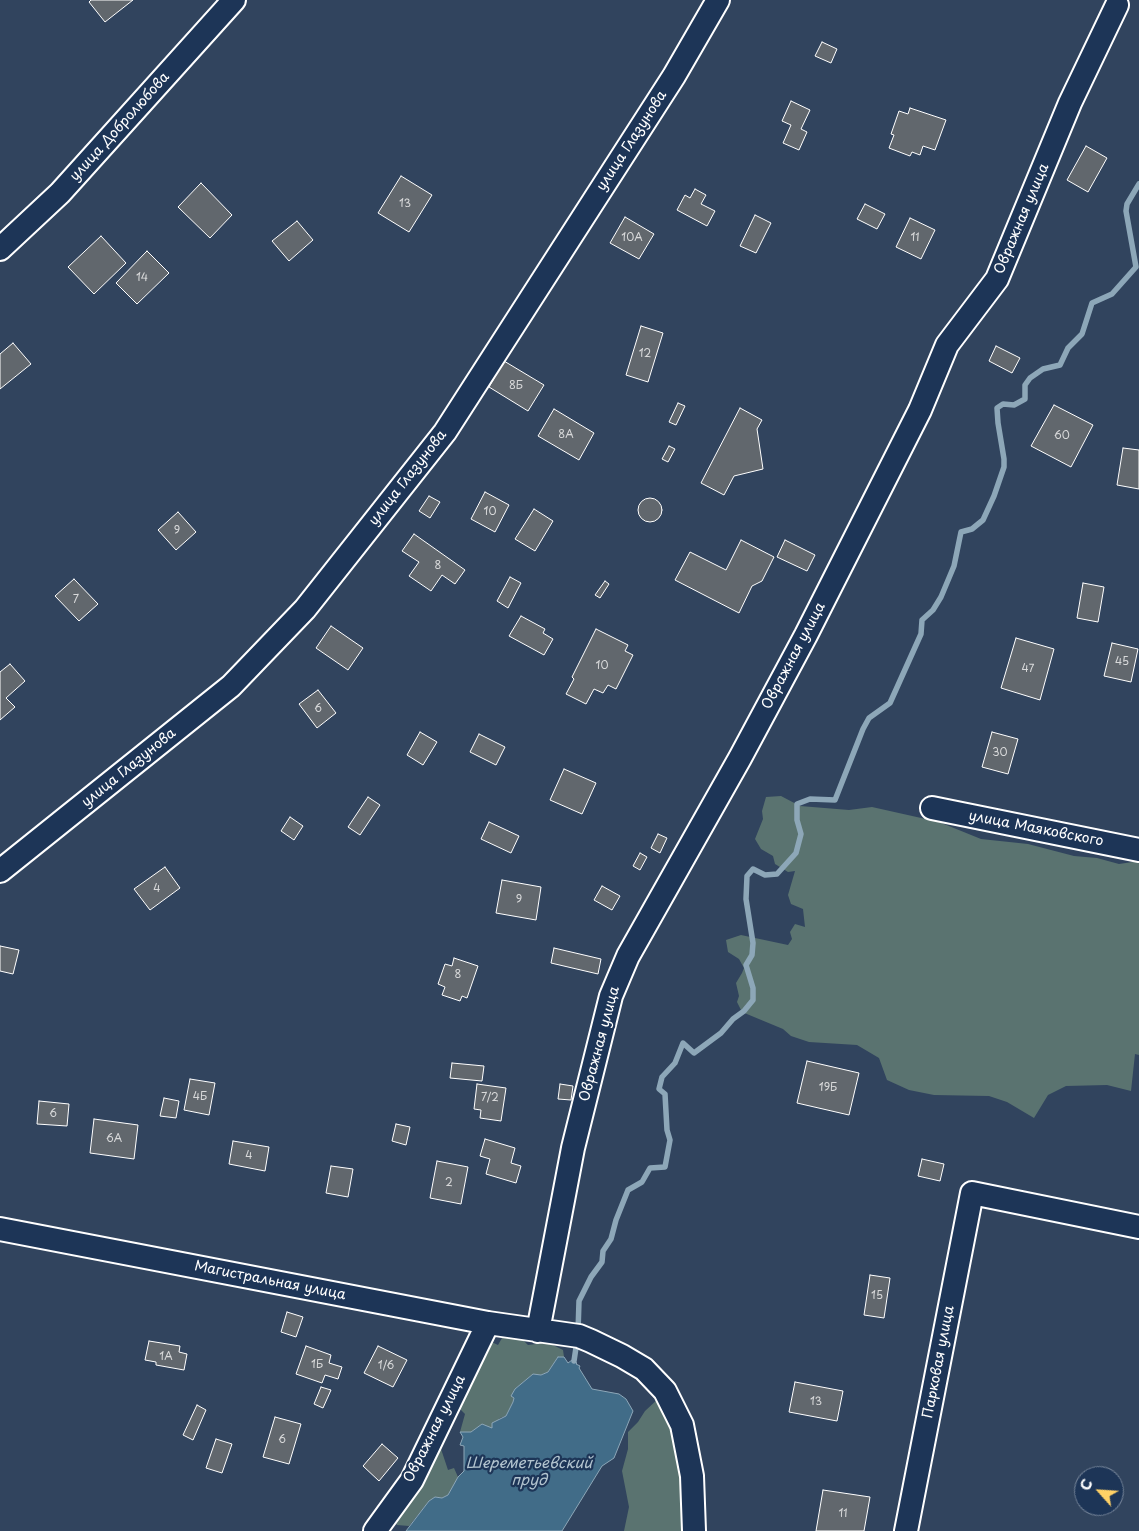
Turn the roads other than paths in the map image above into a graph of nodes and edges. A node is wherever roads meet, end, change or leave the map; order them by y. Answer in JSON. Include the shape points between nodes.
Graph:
{"nodes":[{"id":1,"x":234,"y":0,"type":"edge"},
{"id":2,"x":718,"y":0,"type":"edge"},
{"id":3,"x":1117,"y":5,"type":"dead end"},
{"id":4,"x":0,"y":249,"type":"edge"},
{"id":5,"x":932,"y":808,"type":"dead end"},
{"id":6,"x":1139,"y":850,"type":"edge"},
{"id":7,"x":0,"y":871,"type":"edge"},
{"id":8,"x":1139,"y":1227,"type":"edge"},
{"id":9,"x":0,"y":1229,"type":"edge"},
{"id":10,"x":488,"y":1323,"type":"junction"},
{"id":11,"x":539,"y":1331,"type":"junction"},
{"id":12,"x":375,"y":1531,"type":"edge"},
{"id":13,"x":694,"y":1531,"type":"edge"},
{"id":14,"x":906,"y":1531,"type":"edge"}],
"edges":[{"from":1,"to":4,"type":"street","name":"улица Добролюбова","via":[[60,193]]},
{"from":2,"to":7,"type":"street","name":"улица Глазунова","via":[[674,76],[444,432],[305,610],[231,686]]},
{"from":3,"to":11,"type":"street","name":"Овражная улица","via":[[1070,103],[997,279],[947,345],[920,410],[806,636],[628,956],[610,996],[573,1148]]},
{"from":5,"to":6,"type":"street","name":"улица Маяковского"},
{"from":8,"to":14,"type":"street","name":"Парковая улица","via":[[972,1193]]},
{"from":9,"to":10,"type":"street","name":"Магистральная улица"},
{"from":10,"to":11,"type":"street","name":"Магистральная улица"},
{"from":10,"to":12,"type":"street","name":"Овражная улица","via":[[412,1480]]},
{"from":11,"to":13,"type":"street","name":"Магистральная улица","via":[[579,1336],[592,1341],[644,1369],[665,1391],[682,1425],[692,1476]]}]}
